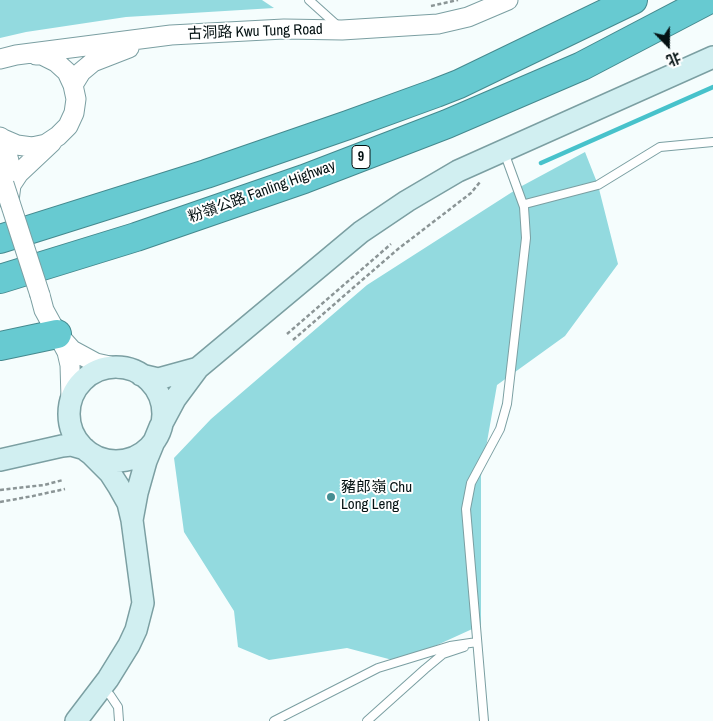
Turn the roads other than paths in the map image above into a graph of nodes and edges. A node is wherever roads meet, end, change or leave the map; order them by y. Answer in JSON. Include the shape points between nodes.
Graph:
{"nodes":[{"id":1,"x":309,"y":0,"type":"edge"},
{"id":2,"x":508,"y":0,"type":"edge"},
{"id":3,"x":633,"y":0,"type":"edge"},
{"id":4,"x":708,"y":0,"type":"edge"},
{"id":5,"x":342,"y":30,"type":"junction"},
{"id":6,"x":171,"y":35,"type":"junction"},
{"id":7,"x":713,"y":57,"type":"edge"},
{"id":8,"x":5,"y":59,"type":"edge"},
{"id":9,"x":73,"y":85,"type":"junction"},
{"id":10,"x":58,"y":136,"type":"junction"},
{"id":11,"x":1,"y":138,"type":"edge"},
{"id":12,"x":713,"y":142,"type":"edge"},
{"id":13,"x":503,"y":150,"type":"junction"},
{"id":14,"x":4,"y":186,"type":"edge"},
{"id":15,"x":524,"y":207,"type":"junction"},
{"id":16,"x":0,"y":239,"type":"edge"},
{"id":17,"x":0,"y":279,"type":"edge"},
{"id":18,"x":57,"y":334,"type":"junction"},
{"id":19,"x":0,"y":346,"type":"edge"},
{"id":20,"x":119,"y":368,"type":"junction"},
{"id":21,"x":198,"y":368,"type":"junction"},
{"id":22,"x":140,"y":375,"type":"junction"},
{"id":23,"x":70,"y":407,"type":"junction"},
{"id":24,"x":162,"y":422,"type":"junction"},
{"id":25,"x":88,"y":451,"type":"junction"},
{"id":26,"x":27,"y":454,"type":"junction"},
{"id":27,"x":0,"y":460,"type":"edge"},
{"id":28,"x":132,"y":520,"type":"junction"},
{"id":29,"x":478,"y":642,"type":"junction"},
{"id":30,"x":101,"y":688,"type":"junction"},
{"id":31,"x":76,"y":721,"type":"edge"},
{"id":32,"x":119,"y":721,"type":"edge"},
{"id":33,"x":274,"y":721,"type":"edge"},
{"id":34,"x":367,"y":721,"type":"edge"},
{"id":35,"x":484,"y":721,"type":"edge"}],
"edges":[{"from":1,"to":5,"type":"lane"},
{"from":2,"to":5,"type":"street","name":"古洞路 Kwu Tung Road","via":[[468,17],[438,24]]},
{"from":3,"to":16,"type":"highway","number":"9","via":[[436,93],[206,174]]},
{"from":4,"to":17,"type":"highway","name":"粉嶺公路 Fanling Highway","number":"9","via":[[582,66],[447,124],[296,182]]},
{"from":5,"to":6,"type":"street","name":"古洞路 Kwu Tung Road"},
{"from":6,"to":8,"type":"street","name":"古洞路 Kwu Tung Road"},
{"from":6,"to":9,"type":"street","via":[[93,62]]},
{"from":7,"to":13,"type":"main road"},
{"from":8,"to":9,"type":"street","via":[[42,55],[56,62]]},
{"from":9,"to":10,"type":"street","via":[[74,113]]},
{"from":10,"to":11,"type":"street","via":[[46,144],[32,147],[17,146]]},
{"from":10,"to":14,"type":"street","via":[[19,173],[11,185]]},
{"from":11,"to":14,"type":"street","via":[[9,161]]},
{"from":12,"to":15,"type":"lane","via":[[660,148],[598,185],[525,204]]},
{"from":13,"to":15,"type":"lane"},
{"from":13,"to":21,"type":"main road","via":[[458,171],[361,232]]},
{"from":14,"to":18,"type":"street","bridge":true,"via":[[44,310]]},
{"from":15,"to":29,"type":"lane","via":[[526,238],[507,404],[500,429],[471,484],[466,509]]},
{"from":18,"to":19,"type":"highway"},
{"from":18,"to":20,"type":"street","via":[[72,350],[96,363]]},
{"from":18,"to":23,"type":"street","via":[[70,366]]},
{"from":20,"to":22,"type":"main road"},
{"from":20,"to":23,"type":"main road","via":[[89,375],[78,386]]},
{"from":21,"to":22,"type":"main road","via":[[158,379]]},
{"from":21,"to":24,"type":"main road"},
{"from":22,"to":24,"type":"main road","via":[[157,392],[162,406]]},
{"from":23,"to":25,"type":"main road","via":[[71,430],[78,443]]},
{"from":23,"to":26,"type":"main road","via":[[65,429],[59,437],[47,447]]},
{"from":24,"to":25,"type":"main road","via":[[157,437],[134,457],[104,460]]},
{"from":24,"to":28,"type":"main road","via":[[146,462]]},
{"from":25,"to":26,"type":"main road","via":[[62,446]]},
{"from":25,"to":28,"type":"main road","via":[[119,487],[128,503]]},
{"from":26,"to":27,"type":"main road"},
{"from":28,"to":30,"type":"main road","via":[[143,603],[129,645]]},
{"from":29,"to":33,"type":"lane","via":[[450,646],[378,668]]},
{"from":29,"to":34,"type":"lane","via":[[444,654]]},
{"from":29,"to":35,"type":"lane"},
{"from":30,"to":31,"type":"main road"},
{"from":30,"to":32,"type":"lane","via":[[118,707]]}]}
